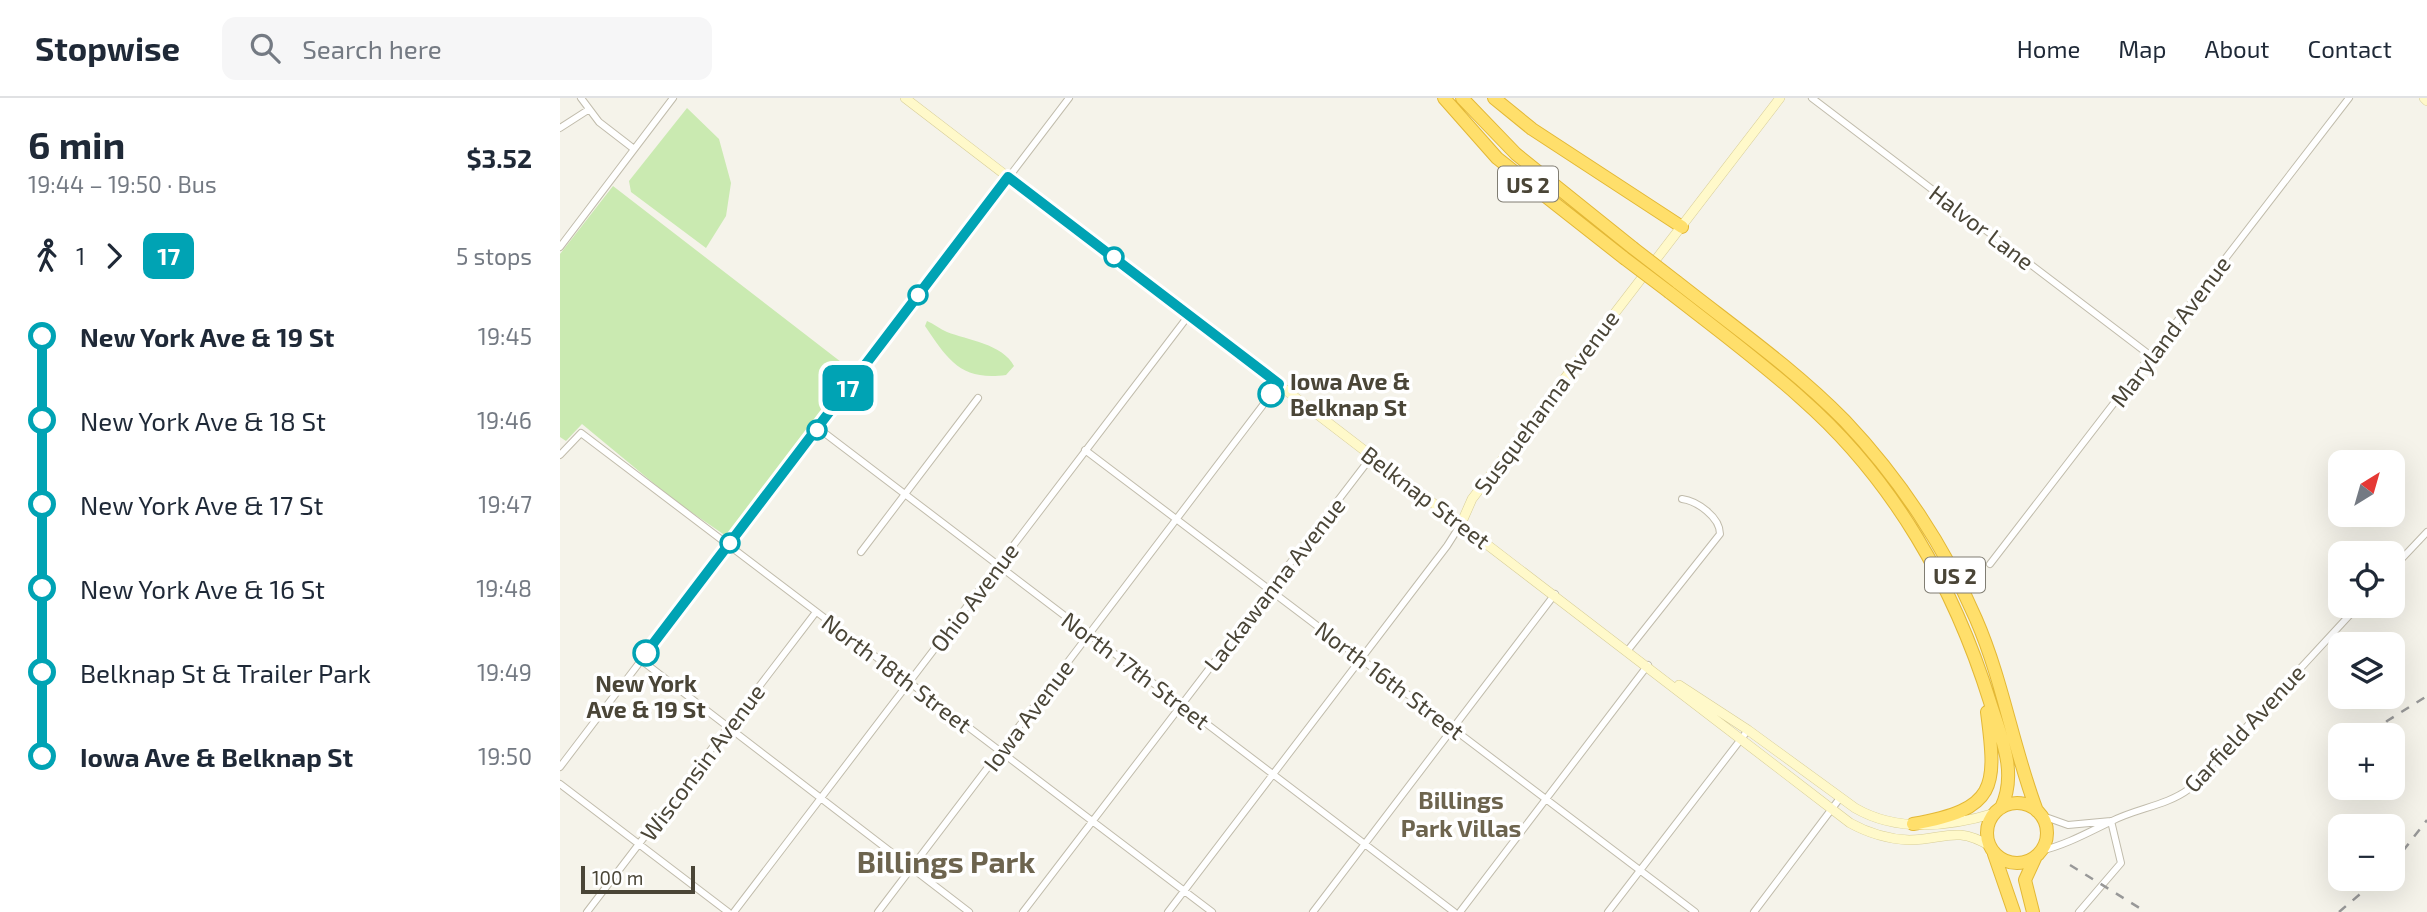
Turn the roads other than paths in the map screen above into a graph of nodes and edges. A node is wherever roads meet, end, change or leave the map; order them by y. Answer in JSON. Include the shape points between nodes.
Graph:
{"nodes":[{"id":1,"x":581,"y":98,"type":"edge"},
{"id":2,"x":673,"y":98,"type":"edge"},
{"id":3,"x":905,"y":98,"type":"edge"},
{"id":4,"x":1069,"y":98,"type":"edge"},
{"id":5,"x":1444,"y":98,"type":"edge"},
{"id":6,"x":1462,"y":98,"type":"edge"},
{"id":7,"x":1494,"y":98,"type":"edge"},
{"id":8,"x":1780,"y":98,"type":"edge"},
{"id":9,"x":1812,"y":98,"type":"edge"},
{"id":10,"x":2349,"y":98,"type":"edge"},
{"id":11,"x":589,"y":110,"type":"junction"},
{"id":12,"x":560,"y":128,"type":"edge"},
{"id":13,"x":634,"y":149,"type":"junction"},
{"id":14,"x":1008,"y":177,"type":"junction"},
{"id":15,"x":1682,"y":227,"type":"junction"},
{"id":16,"x":560,"y":247,"type":"edge"},
{"id":17,"x":1628,"y":253,"type":"junction"},
{"id":18,"x":1673,"y":287,"type":"junction"},
{"id":19,"x":1189,"y":315,"type":"junction"},
{"id":20,"x":2151,"y":356,"type":"junction"},
{"id":21,"x":1279,"y":384,"type":"junction"},
{"id":22,"x":978,"y":398,"type":"dead end"},
{"id":23,"x":818,"y":428,"type":"junction"},
{"id":24,"x":1086,"y":450,"type":"junction"},
{"id":25,"x":560,"y":456,"type":"edge"},
{"id":26,"x":1372,"y":456,"type":"junction"},
{"id":27,"x":904,"y":494,"type":"junction"},
{"id":28,"x":1682,"y":499,"type":"dead end"},
{"id":29,"x":1177,"y":518,"type":"junction"},
{"id":30,"x":1461,"y":524,"type":"junction"},
{"id":31,"x":2427,"y":532,"type":"edge"},
{"id":32,"x":729,"y":545,"type":"junction"},
{"id":33,"x":861,"y":551,"type":"dead end"},
{"id":34,"x":2405,"y":555,"type":"edge"},
{"id":35,"x":1990,"y":564,"type":"dead end"},
{"id":36,"x":998,"y":565,"type":"junction"},
{"id":37,"x":1270,"y":590,"type":"junction"},
{"id":38,"x":1555,"y":594,"type":"junction"},
{"id":39,"x":816,"y":612,"type":"junction"},
{"id":40,"x":2347,"y":618,"type":"edge"},
{"id":41,"x":1088,"y":634,"type":"junction"},
{"id":42,"x":1628,"y":650,"type":"junction"},
{"id":43,"x":1362,"y":658,"type":"junction"},
{"id":44,"x":641,"y":660,"type":"junction"},
{"id":45,"x":1648,"y":665,"type":"junction"},
{"id":46,"x":1983,"y":680,"type":"junction"},
{"id":47,"x":909,"y":682,"type":"junction"},
{"id":48,"x":1181,"y":705,"type":"junction"},
{"id":49,"x":728,"y":727,"type":"junction"},
{"id":50,"x":1454,"y":728,"type":"junction"},
{"id":51,"x":1748,"y":730,"type":"junction"},
{"id":52,"x":1740,"y":741,"type":"junction"},
{"id":53,"x":1001,"y":752,"type":"junction"},
{"id":54,"x":560,"y":767,"type":"edge"},
{"id":55,"x":1274,"y":775,"type":"junction"},
{"id":56,"x":560,"y":784,"type":"edge"},
{"id":57,"x":821,"y":798,"type":"junction"},
{"id":58,"x":1546,"y":798,"type":"junction"},
{"id":59,"x":1840,"y":798,"type":"junction"},
{"id":60,"x":1831,"y":809,"type":"junction"},
{"id":61,"x":1998,"y":811,"type":"junction"},
{"id":62,"x":2038,"y":813,"type":"junction"},
{"id":63,"x":1092,"y":821,"type":"junction"},
{"id":64,"x":2110,"y":821,"type":"junction"},
{"id":65,"x":1913,"y":824,"type":"junction"},
{"id":66,"x":639,"y":844,"type":"junction"},
{"id":67,"x":1366,"y":845,"type":"junction"},
{"id":68,"x":1991,"y":848,"type":"junction"},
{"id":69,"x":2038,"y":853,"type":"junction"},
{"id":70,"x":911,"y":868,"type":"junction"},
{"id":71,"x":1640,"y":870,"type":"junction"},
{"id":72,"x":1184,"y":891,"type":"junction"},
{"id":73,"x":587,"y":912,"type":"edge"},
{"id":74,"x":728,"y":912,"type":"edge"},
{"id":75,"x":733,"y":912,"type":"edge"},
{"id":76,"x":878,"y":912,"type":"edge"},
{"id":77,"x":969,"y":912,"type":"edge"},
{"id":78,"x":1023,"y":912,"type":"edge"},
{"id":79,"x":1168,"y":912,"type":"edge"},
{"id":80,"x":1212,"y":912,"type":"edge"},
{"id":81,"x":1313,"y":912,"type":"edge"},
{"id":82,"x":1454,"y":912,"type":"edge"},
{"id":83,"x":1460,"y":912,"type":"edge"},
{"id":84,"x":1608,"y":912,"type":"edge"},
{"id":85,"x":1695,"y":912,"type":"edge"},
{"id":86,"x":1754,"y":912,"type":"edge"},
{"id":87,"x":2014,"y":912,"type":"edge"},
{"id":88,"x":2033,"y":912,"type":"edge"},
{"id":89,"x":2079,"y":912,"type":"edge"}],
"edges":[{"from":1,"to":11,"type":"street"},
{"from":2,"to":13,"type":"street"},
{"from":3,"to":14,"type":"street","name":"Belknap Street"},
{"from":4,"to":14,"type":"street"},
{"from":5,"to":17,"type":"highway","number":"US 2","via":[[1497,158]]},
{"from":6,"to":17,"type":"highway","number":"US 2","via":[[1533,170]]},
{"from":7,"to":15,"type":"highway","via":[[1532,129]]},
{"from":8,"to":15,"type":"street","name":"Susquehanna Avenue"},
{"from":9,"to":20,"type":"street","name":"Halvor Lane"},
{"from":10,"to":20,"type":"street","name":"Maryland Avenue"},
{"from":11,"to":12,"type":"street"},
{"from":11,"to":13,"type":"street"},
{"from":13,"to":16,"type":"street"},
{"from":14,"to":19,"type":"street","name":"Belknap Street"},
{"from":14,"to":23,"type":"street"},
{"from":15,"to":30,"type":"street","name":"Susquehanna Avenue","via":[[1472,499]]},
{"from":17,"to":18,"type":"highway","number":"US 2","bridge":true},
{"from":18,"to":46,"type":"highway","number":"US 2","via":[[1802,398],[1875,477],[1911,526],[1948,593]]},
{"from":18,"to":62,"type":"highway","number":"US 2","via":[[1792,372],[1845,422],[1919,513],[1977,621]]},
{"from":19,"to":21,"type":"street","name":"Belknap Street"},
{"from":19,"to":24,"type":"street","name":"Ohio Avenue"},
{"from":20,"to":35,"type":"street","name":"Maryland Avenue"},
{"from":21,"to":26,"type":"street","name":"Belknap Street"},
{"from":21,"to":29,"type":"street","name":"Iowa Avenue"},
{"from":22,"to":27,"type":"street"},
{"from":23,"to":27,"type":"street","name":"North 17th Street"},
{"from":23,"to":32,"type":"street"},
{"from":24,"to":29,"type":"street","name":"North 16th Street"},
{"from":24,"to":36,"type":"street","name":"Ohio Avenue"},
{"from":25,"to":32,"type":"street","name":"North 18th Street","via":[[581,433]]},
{"from":26,"to":30,"type":"street","name":"Belknap Street"},
{"from":26,"to":37,"type":"street","name":"Lackawanna Avenue"},
{"from":27,"to":33,"type":"street"},
{"from":27,"to":36,"type":"street","name":"North 17th Street"},
{"from":28,"to":42,"type":"street","via":[[1695,503],[1717,521],[1720,534]]},
{"from":29,"to":37,"type":"street","name":"North 16th Street"},
{"from":29,"to":41,"type":"street","name":"Iowa Avenue"},
{"from":30,"to":38,"type":"street","name":"Belknap Street"},
{"from":30,"to":43,"type":"street","name":"Susquehanna Avenue"},
{"from":31,"to":34,"type":"street"},
{"from":32,"to":39,"type":"street","name":"North 18th Street"},
{"from":32,"to":44,"type":"street"},
{"from":36,"to":41,"type":"street","name":"North 17th Street"},
{"from":36,"to":47,"type":"street","name":"Ohio Avenue"},
{"from":37,"to":43,"type":"street","name":"North 16th Street"},
{"from":37,"to":48,"type":"street","name":"Lackawanna Avenue"},
{"from":38,"to":42,"type":"street","name":"Belknap Street"},
{"from":38,"to":50,"type":"street"},
{"from":39,"to":47,"type":"street","name":"North 18th Street"},
{"from":39,"to":49,"type":"street","name":"Wisconsin Avenue"},
{"from":40,"to":64,"type":"street","name":"Garfield Avenue","via":[[2196,784],[2169,802]]},
{"from":41,"to":48,"type":"street","name":"North 17th Street"},
{"from":41,"to":53,"type":"street","name":"Iowa Avenue"},
{"from":42,"to":45,"type":"street","name":"Belknap Street"},
{"from":43,"to":50,"type":"street","name":"North 16th Street"},
{"from":43,"to":55,"type":"street","name":"Susquehanna Avenue"},
{"from":44,"to":49,"type":"street"},
{"from":44,"to":54,"type":"street"},
{"from":45,"to":51,"type":"street","name":"Belknap Street"},
{"from":45,"to":52,"type":"street","name":"Belknap Street"},
{"from":45,"to":58,"type":"street"},
{"from":46,"to":61,"type":"highway","number":"US 2","via":[[2011,778]]},
{"from":46,"to":65,"type":"highway","via":[[1993,768],[1988,790],[1967,808]]},
{"from":47,"to":53,"type":"street","name":"North 18th Street"},
{"from":47,"to":57,"type":"street","name":"Ohio Avenue"},
{"from":48,"to":55,"type":"street","name":"North 17th Street"},
{"from":48,"to":63,"type":"street","name":"Lackawanna Avenue"},
{"from":49,"to":57,"type":"street"},
{"from":49,"to":66,"type":"street","name":"Wisconsin Avenue"},
{"from":50,"to":58,"type":"street","name":"North 16th Street"},
{"from":50,"to":67,"type":"street"},
{"from":51,"to":52,"type":"street"},
{"from":51,"to":59,"type":"street","name":"Belknap Street"},
{"from":52,"to":60,"type":"street","name":"Belknap Street"},
{"from":52,"to":71,"type":"street"},
{"from":53,"to":63,"type":"street","name":"North 18th Street"},
{"from":53,"to":70,"type":"street","name":"Iowa Avenue"},
{"from":55,"to":67,"type":"street","name":"North 17th Street"},
{"from":55,"to":72,"type":"street","name":"Susquehanna Avenue"},
{"from":56,"to":66,"type":"street"},
{"from":57,"to":70,"type":"street"},
{"from":57,"to":75,"type":"street","name":"Ohio Avenue"},
{"from":58,"to":71,"type":"street","name":"North 16th Street"},
{"from":58,"to":83,"type":"street"},
{"from":59,"to":60,"type":"street"},
{"from":59,"to":65,"type":"street","name":"Belknap Street","via":[[1874,818]]},
{"from":60,"to":68,"type":"street","name":"Belknap Street","via":[[1860,829],[1882,836],[1910,840],[1962,833]]},
{"from":60,"to":86,"type":"street"},
{"from":61,"to":62,"type":"highway","via":[[2023,804]]},
{"from":61,"to":65,"type":"street","name":"Belknap Street","via":[[1950,824]]},
{"from":61,"to":68,"type":"highway","number":"US 2","via":[[1987,832]]},
{"from":62,"to":64,"type":"street","name":"Garfield Avenue","via":[[2068,825]]},
{"from":62,"to":69,"type":"highway","number":"US 2","via":[[2046,837]]},
{"from":63,"to":72,"type":"street","name":"North 18th Street"},
{"from":63,"to":78,"type":"street","name":"Lackawanna Avenue"},
{"from":64,"to":69,"type":"street","name":"Garfield Avenue"},
{"from":64,"to":89,"type":"street","via":[[2120,863]]},
{"from":66,"to":73,"type":"street","name":"Wisconsin Avenue"},
{"from":66,"to":74,"type":"street"},
{"from":67,"to":81,"type":"street"},
{"from":67,"to":82,"type":"street","name":"North 17th Street"},
{"from":68,"to":69,"type":"highway","via":[[2013,863]]},
{"from":68,"to":87,"type":"highway","number":"US 2"},
{"from":69,"to":88,"type":"highway","number":"US 2","via":[[2025,880]]},
{"from":70,"to":76,"type":"street","name":"Iowa Avenue"},
{"from":70,"to":77,"type":"street"},
{"from":71,"to":84,"type":"street"},
{"from":71,"to":85,"type":"street","name":"North 16th Street"},
{"from":72,"to":79,"type":"street","name":"Susquehanna Avenue"},
{"from":72,"to":80,"type":"street","name":"North 18th Street"}]}
